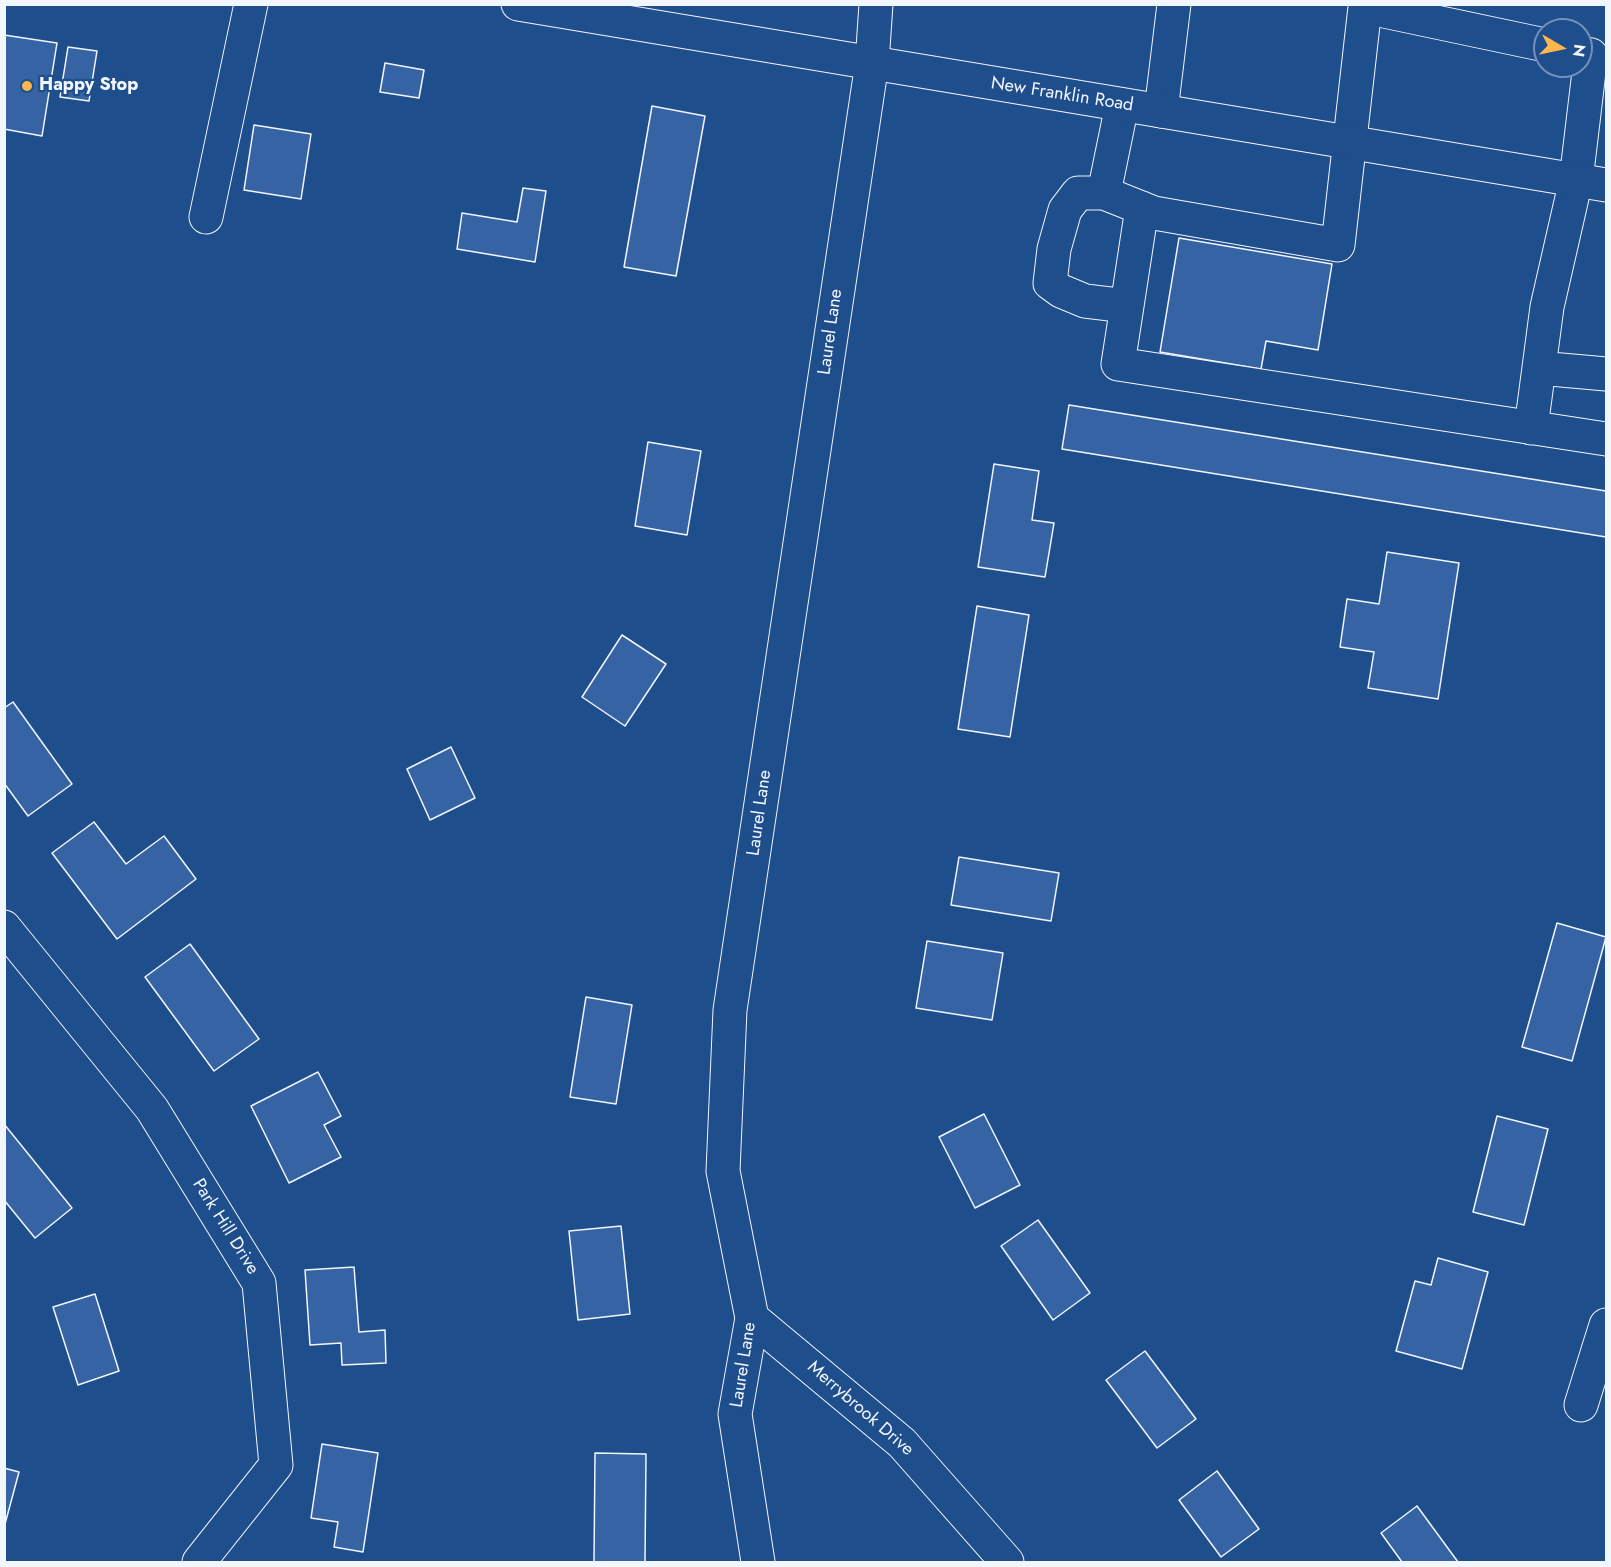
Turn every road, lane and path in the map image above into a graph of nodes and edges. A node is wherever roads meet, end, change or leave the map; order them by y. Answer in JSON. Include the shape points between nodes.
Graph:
{"nodes":[{"id":1,"x":251,"y":4,"type":"edge"},
{"id":2,"x":876,"y":4,"type":"edge"},
{"id":3,"x":1174,"y":4,"type":"edge"},
{"id":4,"x":524,"y":5,"type":"edge"},
{"id":5,"x":1533,"y":42,"type":"edge"},
{"id":6,"x":872,"y":63,"type":"junction"},
{"id":7,"x":1593,"y":78,"type":"edge"},
{"id":8,"x":1122,"y":105,"type":"junction"},
{"id":9,"x":1161,"y":111,"type":"junction"},
{"id":10,"x":1350,"y":143,"type":"junction"},
{"id":11,"x":1591,"y":183,"type":"edge"},
{"id":12,"x":1104,"y":193,"type":"junction"},
{"id":13,"x":1142,"y":208,"type":"junction"},
{"id":14,"x":206,"y":217,"type":"dead end"},
{"id":15,"x":1127,"y":306,"type":"junction"},
{"id":16,"x":1539,"y":368,"type":"junction"},
{"id":17,"x":1606,"y":374,"type":"edge"},
{"id":18,"x":1531,"y":428,"type":"junction"},
{"id":19,"x":1606,"y":439,"type":"edge"},
{"id":20,"x":4,"y":927,"type":"edge"},
{"id":21,"x":752,"y":1318,"type":"junction"},
{"id":22,"x":1606,"y":1325,"type":"edge"},
{"id":23,"x":1581,"y":1406,"type":"dead end"},
{"id":24,"x":199,"y":1563,"type":"edge"},
{"id":25,"x":758,"y":1563,"type":"edge"},
{"id":26,"x":1007,"y":1563,"type":"edge"}],
"edges":[{"from":1,"to":14,"type":"main road"},
{"from":2,"to":6,"type":"main road","name":"Laurel Lane"},
{"from":3,"to":9,"type":"main road"},
{"from":4,"to":6,"type":"main road","name":"New Franklin Road"},
{"from":5,"to":10,"type":"main road","via":[[1365,7]]},
{"from":6,"to":8,"type":"main road","name":"New Franklin Road"},
{"from":6,"to":21,"type":"main road","name":"Laurel Lane","via":[[730,1010],[723,1171]]},
{"from":7,"to":11,"type":"main road"},
{"from":8,"to":9,"type":"main road","name":"New Franklin Road"},
{"from":8,"to":12,"type":"main road"},
{"from":9,"to":10,"type":"main road","name":"New Franklin Road"},
{"from":10,"to":11,"type":"main road","name":"New Franklin Road"},
{"from":10,"to":13,"type":"main road","via":[[1338,245]]},
{"from":11,"to":16,"type":"main road","via":[[1547,307]]},
{"from":12,"to":13,"type":"main road"},
{"from":12,"to":15,"type":"main road","via":[[1078,193],[1065,210],[1050,283],[1085,302]]},
{"from":13,"to":15,"type":"main road"},
{"from":15,"to":18,"type":"main road","via":[[1118,364]]},
{"from":16,"to":17,"type":"main road"},
{"from":16,"to":18,"type":"main road"},
{"from":18,"to":19,"type":"main road"},
{"from":20,"to":24,"type":"main road","name":"Park Hill Drive","via":[[152,1109],[259,1283],[276,1465]]},
{"from":21,"to":25,"type":"main road","name":"Laurel Lane","via":[[735,1414]]},
{"from":21,"to":26,"type":"main road","name":"Merrybrook Drive","via":[[902,1443]]},
{"from":22,"to":23,"type":"main road"}]}
